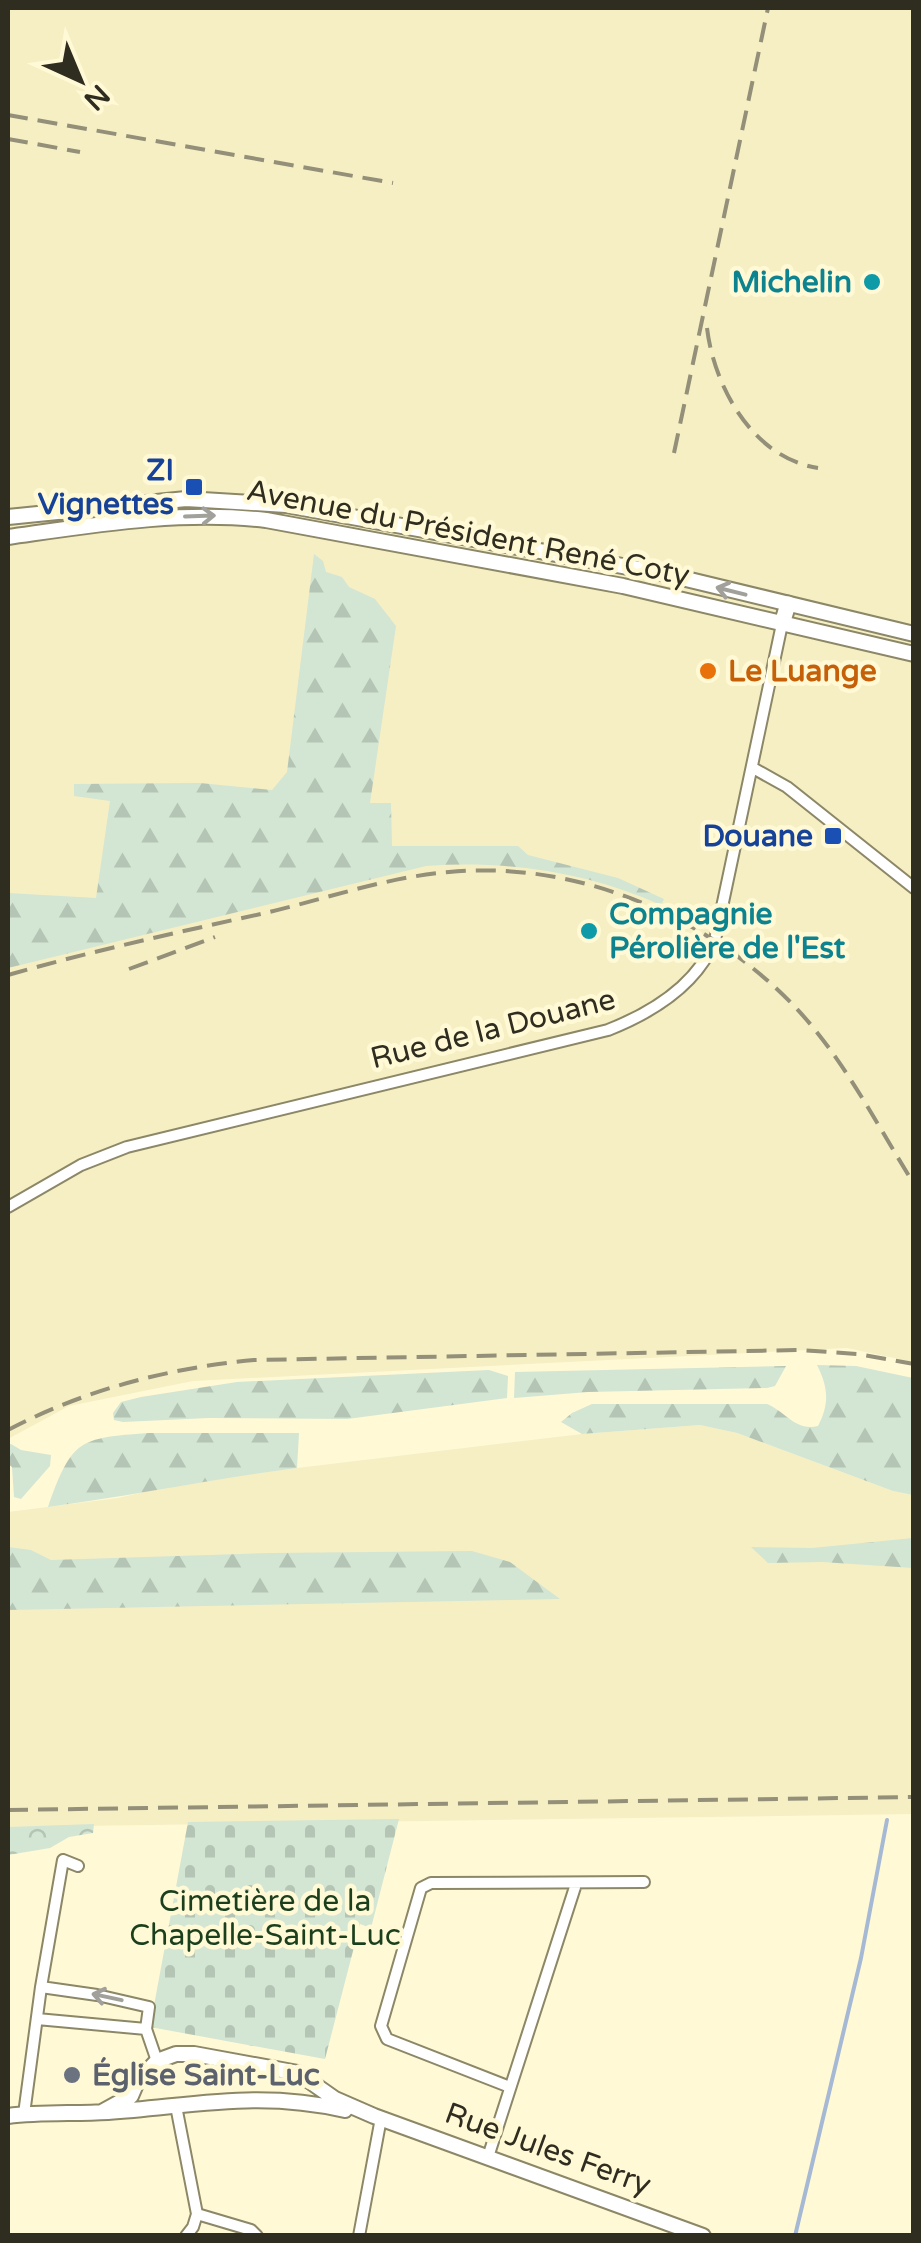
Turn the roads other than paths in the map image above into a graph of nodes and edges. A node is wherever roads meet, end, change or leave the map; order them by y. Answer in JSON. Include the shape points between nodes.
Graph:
{"nodes":[{"id":1,"x":8,"y":517,"type":"edge"},
{"id":2,"x":8,"y":537,"type":"edge"},
{"id":3,"x":788,"y":604,"type":"junction"},
{"id":4,"x":782,"y":624,"type":"junction"},
{"id":5,"x":914,"y":634,"type":"edge"},
{"id":6,"x":914,"y":654,"type":"edge"},
{"id":7,"x":753,"y":768,"type":"junction"},
{"id":8,"x":914,"y":888,"type":"edge"},
{"id":9,"x":8,"y":1206,"type":"edge"},
{"id":10,"x":78,"y":1866,"type":"dead end"},
{"id":11,"x":644,"y":1882,"type":"dead end"},
{"id":12,"x":576,"y":1884,"type":"junction"},
{"id":13,"x":41,"y":1988,"type":"junction"},
{"id":14,"x":37,"y":2019,"type":"junction"},
{"id":15,"x":146,"y":2029,"type":"junction"},
{"id":16,"x":157,"y":2061,"type":"junction"},
{"id":17,"x":310,"y":2080,"type":"junction"},
{"id":18,"x":510,"y":2086,"type":"junction"},
{"id":19,"x":131,"y":2096,"type":"junction"},
{"id":20,"x":304,"y":2100,"type":"junction"},
{"id":21,"x":176,"y":2106,"type":"junction"},
{"id":22,"x":144,"y":2109,"type":"junction"},
{"id":23,"x":102,"y":2112,"type":"junction"},
{"id":24,"x":24,"y":2114,"type":"junction"},
{"id":25,"x":8,"y":2116,"type":"edge"},
{"id":26,"x":378,"y":2117,"type":"junction"},
{"id":27,"x":488,"y":2157,"type":"junction"},
{"id":28,"x":197,"y":2214,"type":"junction"},
{"id":29,"x":186,"y":2236,"type":"edge"},
{"id":30,"x":257,"y":2236,"type":"edge"},
{"id":31,"x":360,"y":2236,"type":"edge"},
{"id":32,"x":703,"y":2236,"type":"edge"}],
"edges":[{"from":3,"to":1,"type":"main road","name":"Avenue du Président René Coty","one_way":true,"via":[[286,505],[186,498]]},
{"from":2,"to":4,"type":"main road","name":"Avenue du Président René Coty","one_way":true,"via":[[159,518],[260,520],[623,586]]},
{"from":3,"to":4,"type":"main road"},
{"from":3,"to":5,"type":"main road","name":"Avenue du Président René Coty"},
{"from":4,"to":6,"type":"main road","name":"Avenue du Président René Coty"},
{"from":4,"to":7,"type":"street","name":"Rue de la Douane"},
{"from":7,"to":8,"type":"street","via":[[787,786]]},
{"from":7,"to":9,"type":"street","name":"Rue de la Douane","via":[[711,950],[651,1010],[608,1030],[127,1147]]},
{"from":10,"to":13,"type":"street","via":[[63,1860]]},
{"from":11,"to":12,"type":"street"},
{"from":12,"to":18,"type":"street"},
{"from":12,"to":18,"type":"street","via":[[421,1888],[381,2026],[387,2039]]},
{"from":13,"to":14,"type":"street"},
{"from":15,"to":13,"type":"street","one_way":true,"via":[[149,2007]]},
{"from":14,"to":15,"type":"street"},
{"from":14,"to":24,"type":"street"},
{"from":15,"to":16,"type":"street"},
{"from":16,"to":17,"type":"main road","name":"Rue Jules Ferry","via":[[194,2054]]},
{"from":16,"to":19,"type":"main road","name":"Rue Jules Ferry"},
{"from":17,"to":20,"type":"main road","via":[[313,2093]]},
{"from":17,"to":26,"type":"main road","name":"Rue Jules Ferry"},
{"from":18,"to":27,"type":"street"},
{"from":19,"to":22,"type":"main road"},
{"from":19,"to":23,"type":"main road","name":"Rue Jules Ferry"},
{"from":20,"to":21,"type":"main road","name":"Rue Jules Ferry"},
{"from":20,"to":26,"type":"main road","name":"Rue Jules Ferry"},
{"from":21,"to":22,"type":"main road","name":"Rue Jules Ferry"},
{"from":21,"to":28,"type":"street"},
{"from":22,"to":23,"type":"main road","name":"Rue Jules Ferry"},
{"from":23,"to":24,"type":"main road","name":"Rue Jules Ferry"},
{"from":24,"to":25,"type":"main road","name":"Rue Jules Ferry"},
{"from":26,"to":27,"type":"main road","name":"Rue Jules Ferry"},
{"from":26,"to":31,"type":"street"},
{"from":27,"to":32,"type":"main road","name":"Rue Jules Ferry"},
{"from":28,"to":29,"type":"street"},
{"from":28,"to":30,"type":"street"}]}
